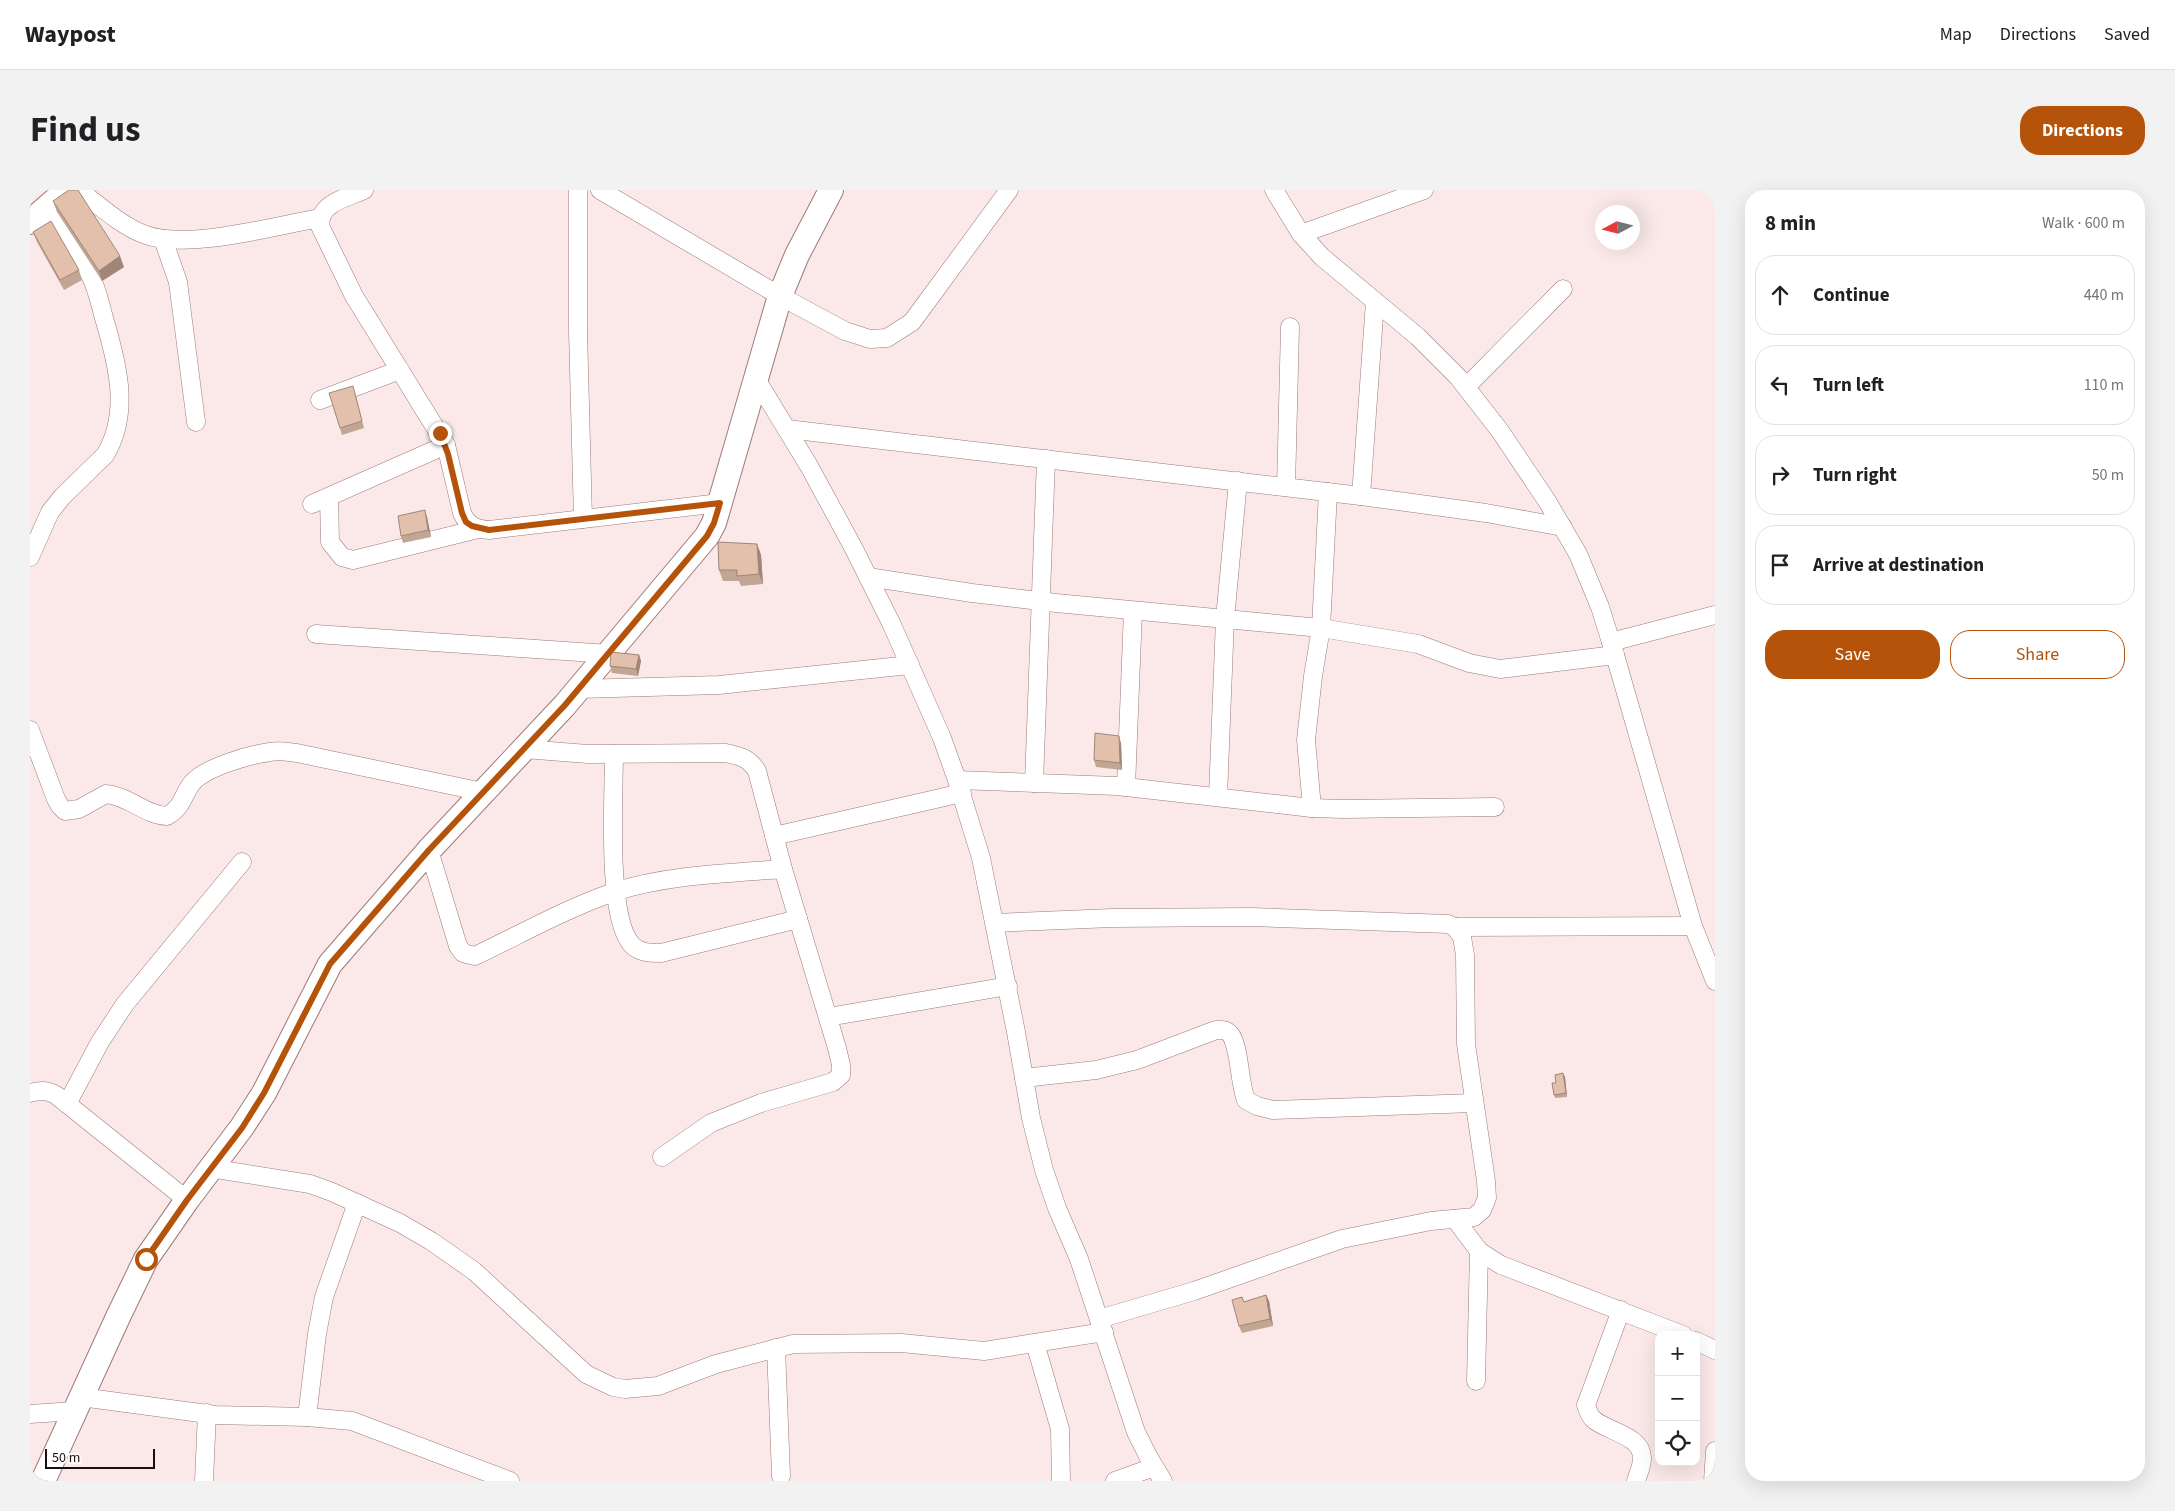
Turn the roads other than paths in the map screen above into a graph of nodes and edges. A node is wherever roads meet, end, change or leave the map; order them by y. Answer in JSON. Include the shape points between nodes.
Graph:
{"nodes":[{"id":1,"x":67,"y":190,"type":"edge"},
{"id":2,"x":79,"y":190,"type":"edge"},
{"id":3,"x":364,"y":190,"type":"edge"},
{"id":4,"x":578,"y":190,"type":"edge"},
{"id":5,"x":600,"y":190,"type":"edge"},
{"id":6,"x":830,"y":190,"type":"edge"},
{"id":7,"x":1009,"y":190,"type":"edge"},
{"id":8,"x":1274,"y":190,"type":"edge"},
{"id":9,"x":1424,"y":190,"type":"edge"},
{"id":10,"x":38,"y":215,"type":"edge"},
{"id":11,"x":320,"y":218,"type":"junction"},
{"id":12,"x":1301,"y":234,"type":"junction"},
{"id":13,"x":163,"y":239,"type":"junction"},
{"id":14,"x":1562,"y":289,"type":"dead end"},
{"id":15,"x":780,"y":296,"type":"junction"},
{"id":16,"x":1375,"y":302,"type":"junction"},
{"id":17,"x":1290,"y":327,"type":"dead end"},
{"id":18,"x":400,"y":370,"type":"junction"},
{"id":19,"x":756,"y":380,"type":"junction"},
{"id":20,"x":1466,"y":387,"type":"junction"},
{"id":21,"x":320,"y":400,"type":"dead end"},
{"id":22,"x":196,"y":422,"type":"dead end"},
{"id":23,"x":787,"y":429,"type":"junction"},
{"id":24,"x":446,"y":445,"type":"junction"},
{"id":25,"x":1046,"y":459,"type":"junction"},
{"id":26,"x":1238,"y":481,"type":"junction"},
{"id":27,"x":1286,"y":487,"type":"junction"},
{"id":28,"x":1328,"y":492,"type":"junction"},
{"id":29,"x":1361,"y":496,"type":"junction"},
{"id":30,"x":328,"y":497,"type":"junction"},
{"id":31,"x":720,"y":503,"type":"junction"},
{"id":32,"x":312,"y":504,"type":"dead end"},
{"id":33,"x":583,"y":520,"type":"junction"},
{"id":34,"x":1563,"y":527,"type":"junction"},
{"id":35,"x":478,"y":529,"type":"junction"},
{"id":36,"x":30,"y":557,"type":"edge"},
{"id":37,"x":868,"y":577,"type":"junction"},
{"id":38,"x":1041,"y":602,"type":"junction"},
{"id":39,"x":1133,"y":610,"type":"junction"},
{"id":40,"x":1715,"y":615,"type":"edge"},
{"id":41,"x":1225,"y":619,"type":"junction"},
{"id":42,"x":1321,"y":628,"type":"junction"},
{"id":43,"x":316,"y":634,"type":"dead end"},
{"id":44,"x":1613,"y":649,"type":"junction"},
{"id":45,"x":609,"y":654,"type":"junction"},
{"id":46,"x":910,"y":665,"type":"junction"},
{"id":47,"x":580,"y":689,"type":"junction"},
{"id":48,"x":30,"y":730,"type":"edge"},
{"id":49,"x":524,"y":748,"type":"junction"},
{"id":50,"x":614,"y":754,"type":"junction"},
{"id":51,"x":1034,"y":783,"type":"junction"},
{"id":52,"x":959,"y":787,"type":"junction"},
{"id":53,"x":1126,"y":787,"type":"junction"},
{"id":54,"x":482,"y":792,"type":"junction"},
{"id":55,"x":1218,"y":797,"type":"junction"},
{"id":56,"x":1495,"y":806,"type":"dead end"},
{"id":57,"x":1312,"y":808,"type":"junction"},
{"id":58,"x":774,"y":836,"type":"junction"},
{"id":59,"x":429,"y":850,"type":"junction"},
{"id":60,"x":242,"y":862,"type":"dead end"},
{"id":61,"x":783,"y":869,"type":"junction"},
{"id":62,"x":614,"y":892,"type":"junction"},
{"id":63,"x":798,"y":919,"type":"junction"},
{"id":64,"x":995,"y":923,"type":"junction"},
{"id":65,"x":1693,"y":926,"type":"junction"},
{"id":66,"x":1454,"y":927,"type":"junction"},
{"id":67,"x":1715,"y":981,"type":"edge"},
{"id":68,"x":1008,"y":986,"type":"junction"},
{"id":69,"x":828,"y":1017,"type":"junction"},
{"id":70,"x":1024,"y":1078,"type":"junction"},
{"id":71,"x":30,"y":1093,"type":"edge"},
{"id":72,"x":1474,"y":1103,"type":"junction"},
{"id":73,"x":67,"y":1104,"type":"junction"},
{"id":74,"x":662,"y":1157,"type":"dead end"},
{"id":75,"x":210,"y":1168,"type":"junction"},
{"id":76,"x":187,"y":1200,"type":"junction"},
{"id":77,"x":357,"y":1203,"type":"junction"},
{"id":78,"x":1456,"y":1219,"type":"junction"},
{"id":79,"x":1479,"y":1251,"type":"junction"},
{"id":80,"x":1621,"y":1310,"type":"junction"},
{"id":81,"x":1101,"y":1325,"type":"junction"},
{"id":82,"x":1673,"y":1331,"type":"edge"},
{"id":83,"x":1035,"y":1343,"type":"junction"},
{"id":84,"x":1700,"y":1343,"type":"edge"},
{"id":85,"x":776,"y":1348,"type":"junction"},
{"id":86,"x":1715,"y":1350,"type":"edge"},
{"id":87,"x":1476,"y":1381,"type":"dead end"},
{"id":88,"x":77,"y":1404,"type":"junction"},
{"id":89,"x":207,"y":1413,"type":"junction"},
{"id":90,"x":30,"y":1414,"type":"edge"},
{"id":91,"x":307,"y":1417,"type":"junction"},
{"id":92,"x":1715,"y":1451,"type":"edge"},
{"id":93,"x":1158,"y":1474,"type":"edge"},
{"id":94,"x":782,"y":1476,"type":"dead end"},
{"id":95,"x":43,"y":1481,"type":"edge"},
{"id":96,"x":204,"y":1481,"type":"edge"},
{"id":97,"x":510,"y":1481,"type":"edge"},
{"id":98,"x":1061,"y":1481,"type":"edge"},
{"id":99,"x":1115,"y":1481,"type":"edge"},
{"id":100,"x":1636,"y":1481,"type":"edge"},
{"id":101,"x":1713,"y":1481,"type":"edge"}],
"edges":[{"from":1,"to":10,"type":"street"},
{"from":2,"to":13,"type":"street","via":[[124,224]]},
{"from":3,"to":11,"type":"street","via":[[330,205]]},
{"from":4,"to":33,"type":"street"},
{"from":5,"to":15,"type":"street"},
{"from":6,"to":15,"type":"street"},
{"from":7,"to":15,"type":"street","via":[[924,308],[912,322],[887,338],[870,339],[845,330]]},
{"from":8,"to":12,"type":"street"},
{"from":9,"to":12,"type":"street"},
{"from":10,"to":36,"type":"street","via":[[92,278],[118,370],[119,412],[116,436],[105,455],[50,512]]},
{"from":11,"to":13,"type":"street","via":[[218,236]]},
{"from":11,"to":18,"type":"street","via":[[326,240],[354,296]]},
{"from":12,"to":16,"type":"street","via":[[1336,270]]},
{"from":13,"to":22,"type":"street","via":[[178,282]]},
{"from":14,"to":20,"type":"street"},
{"from":15,"to":19,"type":"street"},
{"from":16,"to":20,"type":"street","via":[[1437,355]]},
{"from":16,"to":29,"type":"street"},
{"from":17,"to":27,"type":"street"},
{"from":18,"to":21,"type":"street"},
{"from":18,"to":24,"type":"street"},
{"from":19,"to":23,"type":"street"},
{"from":19,"to":31,"type":"street"},
{"from":20,"to":34,"type":"street","via":[[1500,430]]},
{"from":23,"to":25,"type":"street"},
{"from":23,"to":37,"type":"street"},
{"from":24,"to":30,"type":"street"},
{"from":24,"to":35,"type":"street","via":[[462,513],[466,522]]},
{"from":25,"to":26,"type":"street"},
{"from":25,"to":38,"type":"street"},
{"from":26,"to":27,"type":"street"},
{"from":26,"to":41,"type":"street"},
{"from":27,"to":28,"type":"street"},
{"from":28,"to":29,"type":"street"},
{"from":28,"to":42,"type":"street"},
{"from":29,"to":34,"type":"street"},
{"from":30,"to":32,"type":"street"},
{"from":30,"to":35,"type":"street","via":[[330,542],[342,557],[353,560]]},
{"from":31,"to":33,"type":"street"},
{"from":31,"to":45,"type":"street","via":[[714,523],[699,547]]},
{"from":33,"to":35,"type":"street"},
{"from":34,"to":44,"type":"street","via":[[1586,571]]},
{"from":37,"to":38,"type":"street"},
{"from":37,"to":46,"type":"street"},
{"from":38,"to":39,"type":"street"},
{"from":38,"to":51,"type":"street"},
{"from":39,"to":41,"type":"street"},
{"from":39,"to":53,"type":"street"},
{"from":40,"to":44,"type":"street"},
{"from":41,"to":42,"type":"street"},
{"from":41,"to":55,"type":"street"},
{"from":42,"to":44,"type":"street","via":[[1418,644],[1469,664],[1500,669]]},
{"from":42,"to":57,"type":"street","via":[[1306,740]]},
{"from":43,"to":45,"type":"street"},
{"from":44,"to":65,"type":"street"},
{"from":45,"to":47,"type":"street"},
{"from":46,"to":47,"type":"street","via":[[719,684]]},
{"from":46,"to":52,"type":"street"},
{"from":47,"to":49,"type":"street"},
{"from":48,"to":54,"type":"street","via":[[56,799],[65,811],[79,809],[106,794],[122,798],[157,816],[167,816],[182,804],[192,784],[203,773],[270,752],[297,753]]},
{"from":49,"to":50,"type":"street"},
{"from":49,"to":54,"type":"street"},
{"from":50,"to":58,"type":"street","via":[[726,753],[741,756],[757,770]]},
{"from":50,"to":62,"type":"street"},
{"from":51,"to":52,"type":"street"},
{"from":51,"to":53,"type":"street"},
{"from":52,"to":58,"type":"street"},
{"from":52,"to":64,"type":"street","via":[[981,858]]},
{"from":53,"to":55,"type":"street"},
{"from":54,"to":59,"type":"street"},
{"from":55,"to":57,"type":"street"},
{"from":56,"to":57,"type":"street"},
{"from":58,"to":61,"type":"street"},
{"from":59,"to":62,"type":"street","via":[[458,946],[469,955],[475,956],[562,912]]},
{"from":59,"to":75,"type":"street","via":[[330,964],[264,1093],[242,1128]]},
{"from":60,"to":73,"type":"street","via":[[125,1004],[100,1042]]},
{"from":61,"to":62,"type":"street","via":[[676,879]]},
{"from":61,"to":63,"type":"street"},
{"from":62,"to":63,"type":"street","via":[[622,925],[632,944],[652,953]]},
{"from":63,"to":69,"type":"street"},
{"from":64,"to":66,"type":"street","via":[[1252,917]]},
{"from":64,"to":68,"type":"street"},
{"from":65,"to":66,"type":"street"},
{"from":65,"to":67,"type":"street"},
{"from":66,"to":72,"type":"street","via":[[1462,937],[1465,955],[1466,1044]]},
{"from":68,"to":69,"type":"street"},
{"from":68,"to":70,"type":"street"},
{"from":69,"to":74,"type":"street","via":[[841,1065],[841,1075],[833,1082],[761,1103],[711,1123]]},
{"from":70,"to":72,"type":"street","via":[[1096,1070],[1138,1060],[1216,1030],[1224,1030],[1235,1043],[1246,1100],[1257,1106],[1273,1110]]},
{"from":70,"to":81,"type":"street","via":[[1049,1187]]},
{"from":71,"to":73,"type":"street","via":[[49,1091]]},
{"from":72,"to":78,"type":"street","via":[[1487,1198],[1482,1210],[1474,1217]]},
{"from":73,"to":76,"type":"street"},
{"from":75,"to":76,"type":"street"},
{"from":75,"to":77,"type":"street","via":[[310,1184]]},
{"from":76,"to":88,"type":"street","via":[[146,1259]]},
{"from":77,"to":85,"type":"street","via":[[400,1223],[452,1255],[500,1293],[586,1374],[613,1387],[658,1386],[716,1364]]},
{"from":77,"to":91,"type":"street","via":[[324,1297]]},
{"from":78,"to":79,"type":"street"},
{"from":78,"to":81,"type":"street","via":[[1372,1231],[1342,1239]]},
{"from":79,"to":80,"type":"street","via":[[1501,1265]]},
{"from":79,"to":87,"type":"street"},
{"from":80,"to":82,"type":"street"},
{"from":80,"to":100,"type":"street","via":[[1586,1405],[1594,1420],[1638,1446],[1643,1461]]},
{"from":81,"to":83,"type":"street"},
{"from":81,"to":93,"type":"street","via":[[1136,1432]]},
{"from":83,"to":85,"type":"street","via":[[984,1351],[901,1344],[809,1343]]},
{"from":83,"to":98,"type":"street","via":[[1060,1429]]},
{"from":84,"to":86,"type":"street"},
{"from":85,"to":94,"type":"street"},
{"from":88,"to":89,"type":"street"},
{"from":88,"to":90,"type":"street"},
{"from":88,"to":95,"type":"street"},
{"from":89,"to":91,"type":"street"},
{"from":89,"to":96,"type":"street"},
{"from":91,"to":97,"type":"street","via":[[344,1419],[369,1426]]},
{"from":92,"to":101,"type":"street"},
{"from":93,"to":99,"type":"street"}]}
